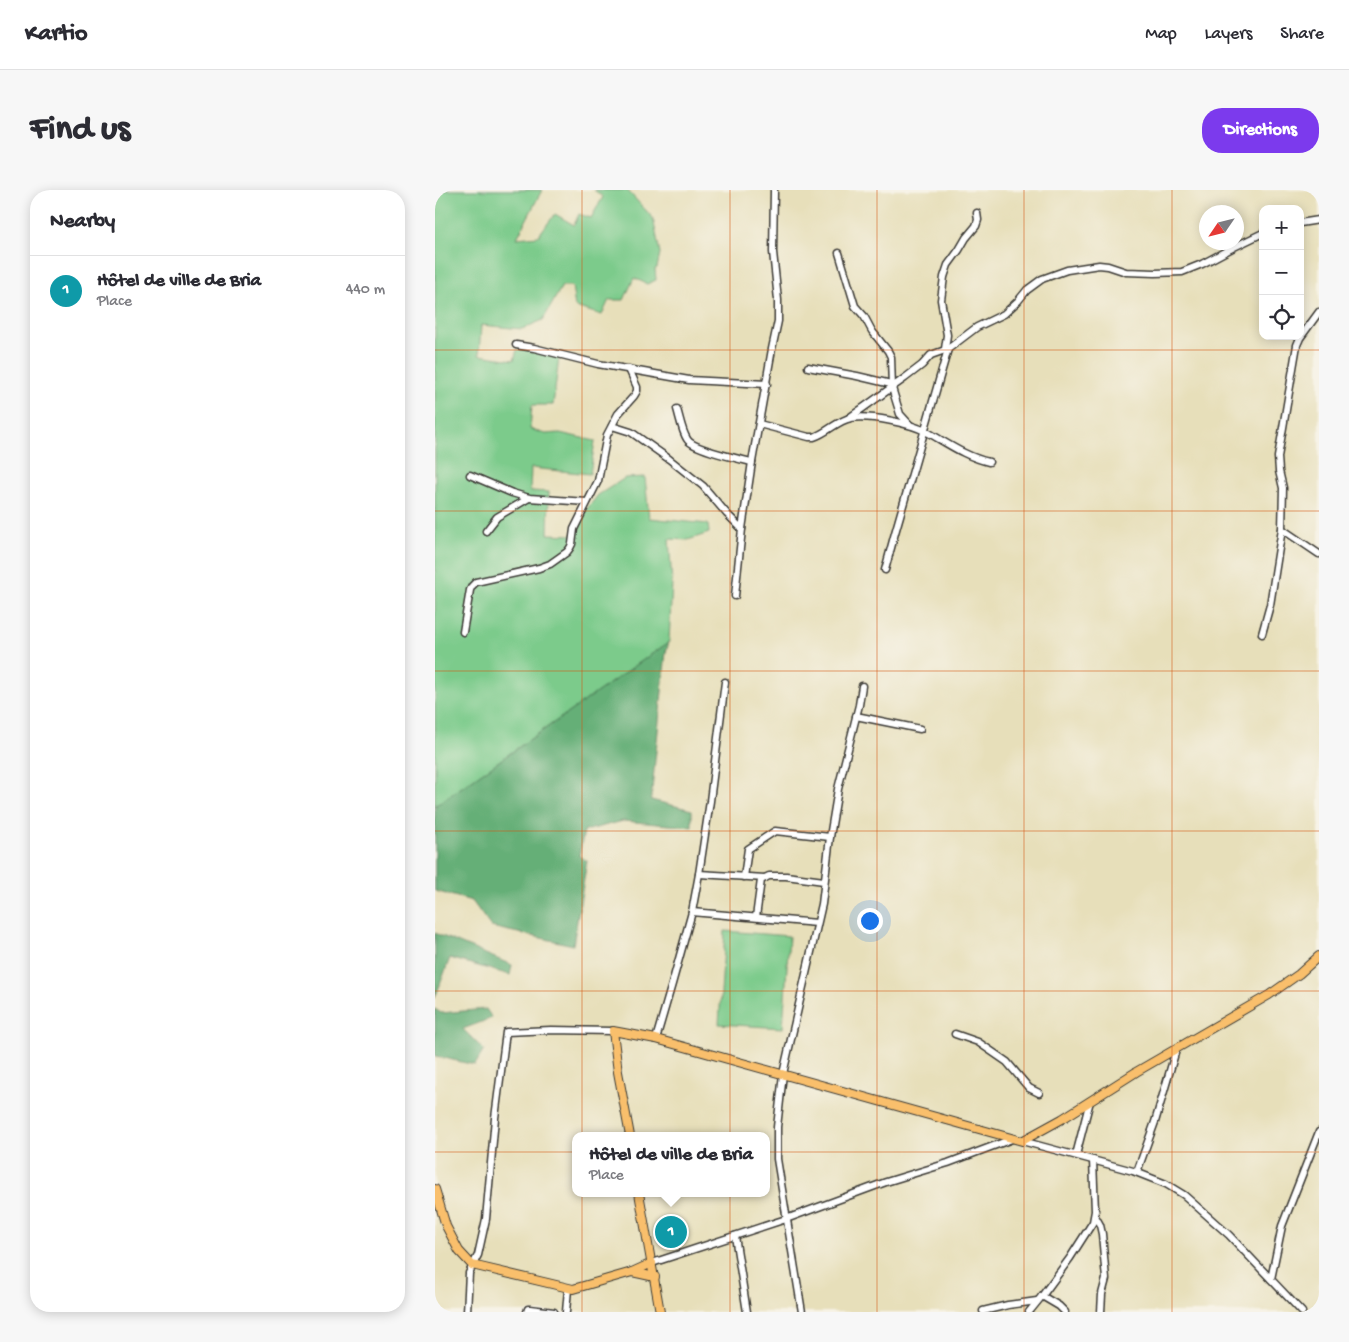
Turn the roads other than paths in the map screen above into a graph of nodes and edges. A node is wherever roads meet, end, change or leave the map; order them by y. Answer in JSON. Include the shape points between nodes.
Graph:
{"nodes":[{"id":1,"x":774,"y":190,"type":"edge"},
{"id":2,"x":977,"y":213,"type":"dead end"},
{"id":3,"x":1319,"y":220,"type":"edge"},
{"id":4,"x":1304,"y":222,"type":"edge"},
{"id":5,"x":1259,"y":235,"type":"edge"},
{"id":6,"x":839,"y":253,"type":"dead end"},
{"id":7,"x":1319,"y":312,"type":"edge"},
{"id":8,"x":516,"y":345,"type":"dead end"},
{"id":9,"x":947,"y":349,"type":"junction"},
{"id":10,"x":808,"y":367,"type":"dead end"},
{"id":11,"x":629,"y":369,"type":"junction"},
{"id":12,"x":767,"y":384,"type":"junction"},
{"id":13,"x":891,"y":386,"type":"junction"},
{"id":14,"x":677,"y":410,"type":"dead end"},
{"id":15,"x":849,"y":418,"type":"junction"},
{"id":16,"x":759,"y":424,"type":"junction"},
{"id":17,"x":612,"y":426,"type":"junction"},
{"id":18,"x":911,"y":426,"type":"junction"},
{"id":19,"x":924,"y":430,"type":"junction"},
{"id":20,"x":752,"y":462,"type":"junction"},
{"id":21,"x":989,"y":462,"type":"dead end"},
{"id":22,"x":470,"y":476,"type":"dead end"},
{"id":23,"x":529,"y":498,"type":"junction"},
{"id":24,"x":587,"y":502,"type":"junction"},
{"id":25,"x":742,"y":529,"type":"junction"},
{"id":26,"x":1282,"y":529,"type":"junction"},
{"id":27,"x":486,"y":531,"type":"dead end"},
{"id":28,"x":1319,"y":554,"type":"edge"},
{"id":29,"x":885,"y":570,"type":"dead end"},
{"id":30,"x":735,"y":596,"type":"dead end"},
{"id":31,"x":463,"y":632,"type":"dead end"},
{"id":32,"x":1262,"y":634,"type":"dead end"},
{"id":33,"x":725,"y":682,"type":"dead end"},
{"id":34,"x":862,"y":686,"type":"dead end"},
{"id":35,"x":856,"y":716,"type":"junction"},
{"id":36,"x":921,"y":729,"type":"dead end"},
{"id":37,"x":830,"y":837,"type":"junction"},
{"id":38,"x":699,"y":874,"type":"junction"},
{"id":39,"x":744,"y":877,"type":"junction"},
{"id":40,"x":765,"y":878,"type":"junction"},
{"id":41,"x":824,"y":881,"type":"junction"},
{"id":42,"x":692,"y":912,"type":"junction"},
{"id":43,"x":756,"y":917,"type":"junction"},
{"id":44,"x":817,"y":923,"type":"junction"},
{"id":45,"x":1319,"y":956,"type":"edge"},
{"id":46,"x":613,"y":1031,"type":"junction"},
{"id":47,"x":955,"y":1034,"type":"dead end"},
{"id":48,"x":655,"y":1039,"type":"junction"},
{"id":49,"x":1176,"y":1050,"type":"junction"},
{"id":50,"x":783,"y":1074,"type":"junction"},
{"id":51,"x":1039,"y":1093,"type":"dead end"},
{"id":52,"x":1090,"y":1101,"type":"junction"},
{"id":53,"x":629,"y":1132,"type":"edge"},
{"id":54,"x":1319,"y":1132,"type":"edge"},
{"id":55,"x":1012,"y":1139,"type":"junction"},
{"id":56,"x":1022,"y":1141,"type":"junction"},
{"id":57,"x":1077,"y":1156,"type":"junction"},
{"id":58,"x":1093,"y":1160,"type":"junction"},
{"id":59,"x":1137,"y":1172,"type":"junction"},
{"id":60,"x":435,"y":1189,"type":"edge"},
{"id":61,"x":640,"y":1197,"type":"edge"},
{"id":62,"x":1095,"y":1216,"type":"junction"},
{"id":63,"x":786,"y":1219,"type":"junction"},
{"id":64,"x":735,"y":1236,"type":"junction"},
{"id":65,"x":653,"y":1263,"type":"junction"},
{"id":66,"x":472,"y":1265,"type":"junction"},
{"id":67,"x":632,"y":1272,"type":"junction"},
{"id":68,"x":655,"y":1277,"type":"junction"},
{"id":69,"x":1271,"y":1279,"type":"junction"},
{"id":70,"x":568,"y":1289,"type":"junction"},
{"id":71,"x":1040,"y":1299,"type":"junction"},
{"id":72,"x":983,"y":1311,"type":"dead end"},
{"id":73,"x":467,"y":1312,"type":"edge"},
{"id":74,"x":527,"y":1312,"type":"edge"},
{"id":75,"x":554,"y":1312,"type":"edge"},
{"id":76,"x":566,"y":1312,"type":"edge"},
{"id":77,"x":661,"y":1312,"type":"edge"},
{"id":78,"x":747,"y":1312,"type":"edge"},
{"id":79,"x":802,"y":1312,"type":"edge"},
{"id":80,"x":1029,"y":1312,"type":"edge"},
{"id":81,"x":1065,"y":1312,"type":"edge"},
{"id":82,"x":1101,"y":1312,"type":"edge"},
{"id":83,"x":1302,"y":1312,"type":"edge"}],
"edges":[{"from":1,"to":12,"type":"street","via":[[773,252],[778,321]]},
{"from":2,"to":9,"type":"street","via":[[976,226],[965,238],[943,277],[941,300]]},
{"from":3,"to":4,"type":"street"},
{"from":5,"to":9,"type":"street","via":[[1182,272],[1126,272],[1099,265],[1062,271],[1034,284],[1004,314],[977,327]]},
{"from":6,"to":13,"type":"street","via":[[855,306],[891,357]]},
{"from":7,"to":26,"type":"street","via":[[1298,341],[1279,450],[1283,488]]},
{"from":8,"to":11,"type":"street"},
{"from":9,"to":13,"type":"street","via":[[931,355]]},
{"from":9,"to":19,"type":"street"},
{"from":10,"to":13,"type":"street"},
{"from":11,"to":12,"type":"street","via":[[689,380]]},
{"from":11,"to":17,"type":"street","via":[[637,391]]},
{"from":12,"to":16,"type":"street"},
{"from":13,"to":15,"type":"street"},
{"from":13,"to":18,"type":"street","via":[[900,414]]},
{"from":14,"to":20,"type":"street","via":[[690,443]]},
{"from":15,"to":16,"type":"street","via":[[809,438]]},
{"from":15,"to":18,"type":"street","via":[[868,417]]},
{"from":16,"to":20,"type":"street"},
{"from":17,"to":24,"type":"street","via":[[598,481]]},
{"from":17,"to":25,"type":"street","via":[[631,432],[669,459],[703,486]]},
{"from":18,"to":19,"type":"street"},
{"from":19,"to":21,"type":"street","via":[[969,456]]},
{"from":19,"to":29,"type":"street"},
{"from":20,"to":25,"type":"street"},
{"from":22,"to":23,"type":"street"},
{"from":23,"to":24,"type":"street"},
{"from":23,"to":27,"type":"street","via":[[497,517]]},
{"from":24,"to":31,"type":"street","via":[[567,552],[539,568],[476,582],[472,586]]},
{"from":25,"to":30,"type":"street"},
{"from":26,"to":28,"type":"street"},
{"from":26,"to":32,"type":"street"},
{"from":33,"to":38,"type":"street"},
{"from":34,"to":35,"type":"street"},
{"from":35,"to":36,"type":"street"},
{"from":35,"to":37,"type":"street"},
{"from":37,"to":39,"type":"street","via":[[775,831],[748,849]]},
{"from":37,"to":41,"type":"street"},
{"from":38,"to":39,"type":"street"},
{"from":38,"to":42,"type":"street"},
{"from":39,"to":40,"type":"street"},
{"from":40,"to":41,"type":"street","via":[[786,876]]},
{"from":40,"to":43,"type":"street","via":[[761,880]]},
{"from":41,"to":44,"type":"street"},
{"from":42,"to":43,"type":"street"},
{"from":42,"to":48,"type":"street"},
{"from":43,"to":44,"type":"street"},
{"from":44,"to":50,"type":"street"},
{"from":45,"to":49,"type":"main road","via":[[1273,993]]},
{"from":46,"to":48,"type":"main road"},
{"from":46,"to":53,"type":"main road"},
{"from":46,"to":66,"type":"street","via":[[506,1032],[485,1218],[478,1255]]},
{"from":47,"to":51,"type":"street","via":[[977,1042],[1007,1062],[1029,1088]]},
{"from":48,"to":50,"type":"main road"},
{"from":49,"to":52,"type":"main road"},
{"from":49,"to":59,"type":"street"},
{"from":50,"to":55,"type":"main road"},
{"from":50,"to":63,"type":"street","via":[[776,1140]]},
{"from":52,"to":56,"type":"main road"},
{"from":52,"to":57,"type":"street"},
{"from":54,"to":69,"type":"street","via":[[1282,1226]]},
{"from":55,"to":56,"type":"main road"},
{"from":55,"to":63,"type":"street"},
{"from":56,"to":57,"type":"street"},
{"from":57,"to":58,"type":"street"},
{"from":58,"to":59,"type":"street"},
{"from":58,"to":62,"type":"street"},
{"from":59,"to":69,"type":"street","via":[[1189,1198]]},
{"from":60,"to":66,"type":"main road","via":[[446,1226],[461,1254]]},
{"from":61,"to":65,"type":"main road"},
{"from":62,"to":71,"type":"street","via":[[1075,1251]]},
{"from":62,"to":82,"type":"street","via":[[1102,1234],[1106,1279]]},
{"from":63,"to":64,"type":"street"},
{"from":63,"to":79,"type":"street"},
{"from":64,"to":65,"type":"street"},
{"from":64,"to":78,"type":"street"},
{"from":65,"to":67,"type":"main road"},
{"from":65,"to":68,"type":"main road"},
{"from":66,"to":70,"type":"main road"},
{"from":66,"to":73,"type":"street"},
{"from":67,"to":68,"type":"main road"},
{"from":67,"to":70,"type":"main road"},
{"from":68,"to":77,"type":"main road"},
{"from":69,"to":83,"type":"street"},
{"from":70,"to":76,"type":"street"},
{"from":71,"to":72,"type":"street"},
{"from":71,"to":80,"type":"street"},
{"from":71,"to":81,"type":"street","via":[[1059,1306]]},
{"from":74,"to":75,"type":"street","via":[[530,1309]]}]}
